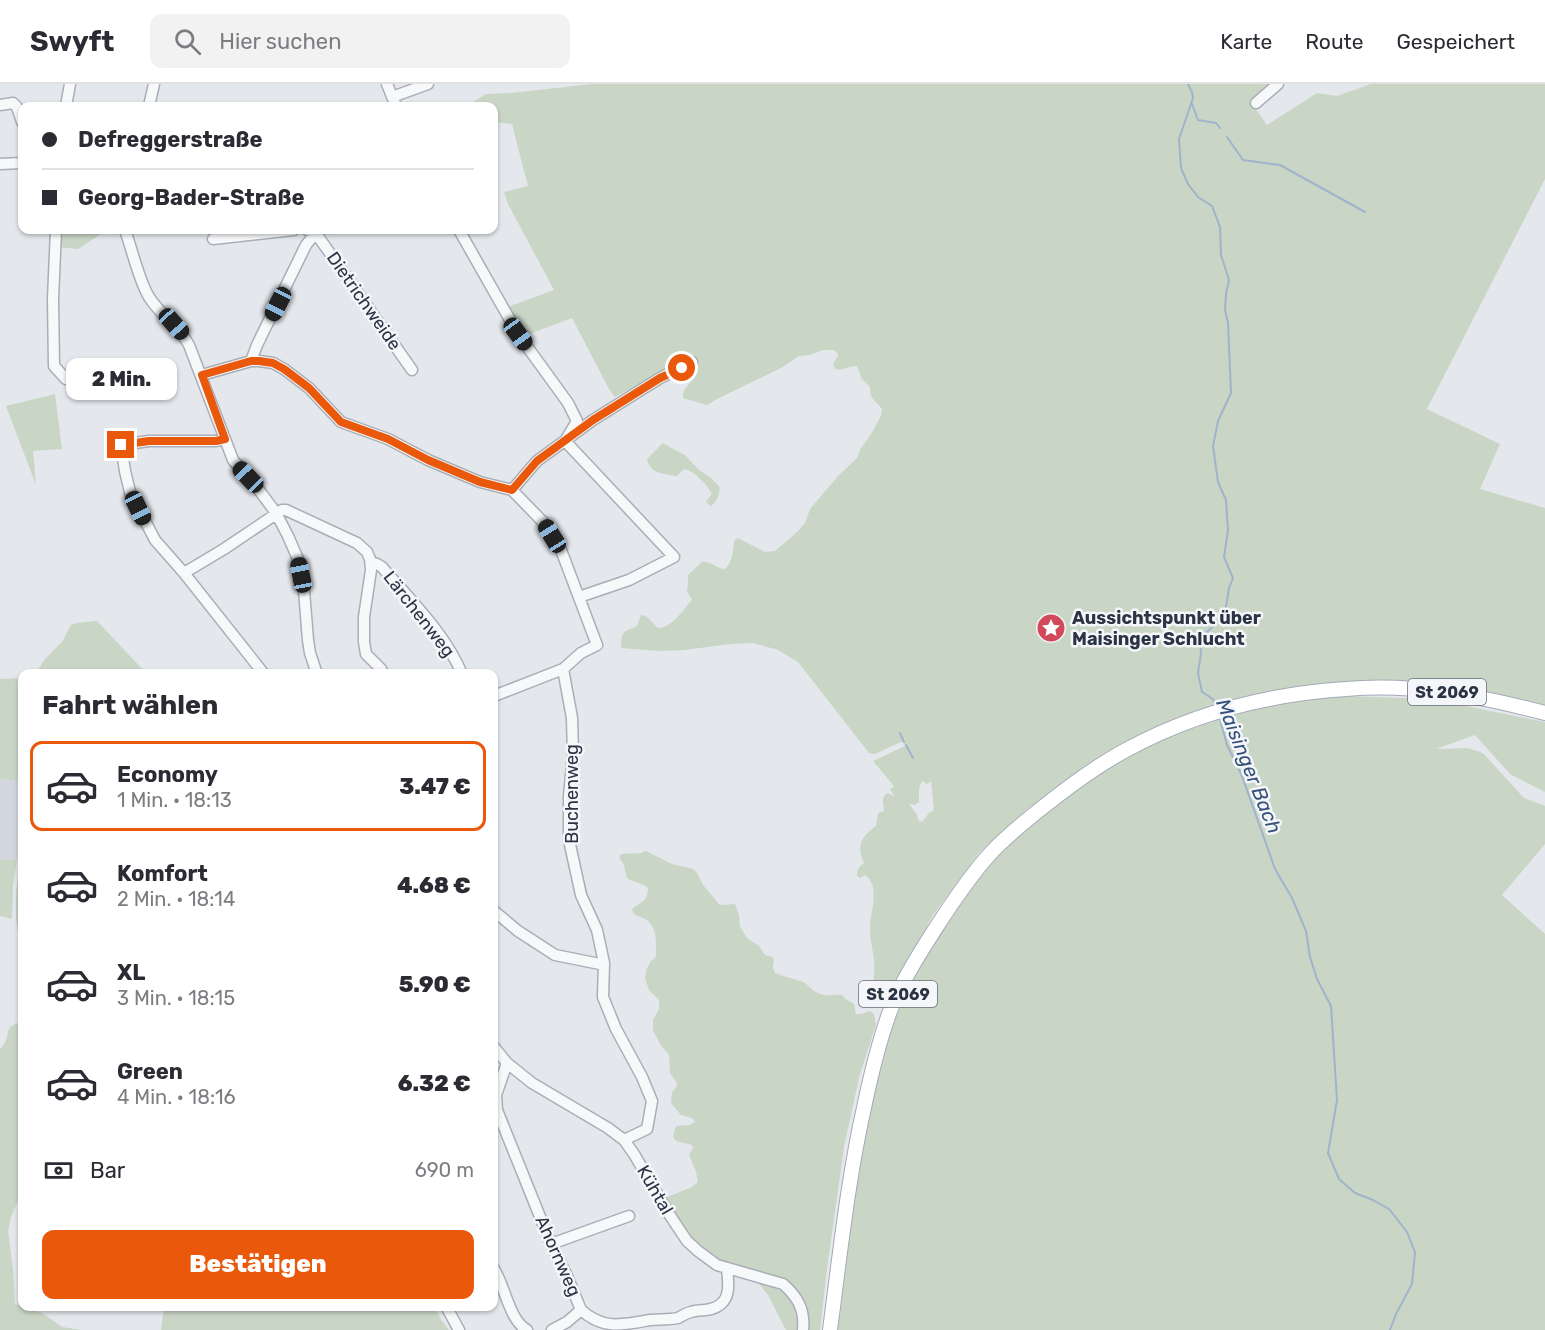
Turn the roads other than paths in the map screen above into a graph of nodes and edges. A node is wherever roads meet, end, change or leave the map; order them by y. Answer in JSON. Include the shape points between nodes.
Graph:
{"nodes":[{"id":1,"x":70,"y":84,"type":"edge"},
{"id":2,"x":154,"y":84,"type":"edge"},
{"id":3,"x":387,"y":84,"type":"edge"},
{"id":4,"x":428,"y":84,"type":"edge"},
{"id":5,"x":1278,"y":84,"type":"edge"},
{"id":6,"x":67,"y":102,"type":"edge"},
{"id":7,"x":150,"y":102,"type":"edge"},
{"id":8,"x":394,"y":102,"type":"edge"},
{"id":9,"x":1256,"y":103,"type":"dead end"},
{"id":10,"x":0,"y":105,"type":"edge"},
{"id":11,"x":18,"y":110,"type":"edge"},
{"id":12,"x":18,"y":163,"type":"edge"},
{"id":13,"x":0,"y":164,"type":"edge"},
{"id":14,"x":56,"y":234,"type":"edge"},
{"id":15,"x":126,"y":234,"type":"edge"},
{"id":16,"x":258,"y":234,"type":"edge"},
{"id":17,"x":312,"y":234,"type":"edge"},
{"id":18,"x":317,"y":234,"type":"edge"},
{"id":19,"x":461,"y":234,"type":"edge"},
{"id":20,"x":213,"y":239,"type":"dead end"},
{"id":21,"x":251,"y":361,"type":"junction"},
{"id":22,"x":692,"y":362,"type":"dead end"},
{"id":23,"x":412,"y":370,"type":"dead end"},
{"id":24,"x":115,"y":374,"type":"dead end"},
{"id":25,"x":202,"y":375,"type":"junction"},
{"id":26,"x":225,"y":439,"type":"junction"},
{"id":27,"x":565,"y":441,"type":"junction"},
{"id":28,"x":512,"y":490,"type":"junction"},
{"id":29,"x":276,"y":513,"type":"junction"},
{"id":30,"x":370,"y":562,"type":"junction"},
{"id":31,"x":184,"y":573,"type":"junction"},
{"id":32,"x":579,"y":597,"type":"junction"},
{"id":33,"x":260,"y":669,"type":"edge"},
{"id":34,"x":315,"y":669,"type":"edge"},
{"id":35,"x":381,"y":669,"type":"edge"},
{"id":36,"x":460,"y":669,"type":"edge"},
{"id":37,"x":563,"y":669,"type":"junction"},
{"id":38,"x":498,"y":694,"type":"edge"},
{"id":39,"x":1545,"y":713,"type":"edge"},
{"id":40,"x":498,"y":914,"type":"edge"},
{"id":41,"x":604,"y":963,"type":"junction"},
{"id":42,"x":498,"y":1052,"type":"edge"},
{"id":43,"x":507,"y":1063,"type":"junction"},
{"id":44,"x":498,"y":1086,"type":"edge"},
{"id":45,"x":498,"y":1112,"type":"edge"},
{"id":46,"x":624,"y":1140,"type":"junction"},
{"id":47,"x":629,"y":1216,"type":"dead end"},
{"id":48,"x":551,"y":1245,"type":"junction"},
{"id":49,"x":727,"y":1269,"type":"junction"},
{"id":50,"x":498,"y":1278,"type":"edge"},
{"id":51,"x":581,"y":1310,"type":"junction"},
{"id":52,"x":449,"y":1311,"type":"edge"},
{"id":53,"x":459,"y":1330,"type":"edge"},
{"id":54,"x":527,"y":1330,"type":"edge"},
{"id":55,"x":552,"y":1330,"type":"edge"},
{"id":56,"x":803,"y":1330,"type":"edge"},
{"id":57,"x":830,"y":1330,"type":"edge"}],
"edges":[{"from":1,"to":6,"type":"street"},
{"from":2,"to":7,"type":"street"},
{"from":3,"to":8,"type":"street"},
{"from":4,"to":8,"type":"street"},
{"from":5,"to":9,"type":"street"},
{"from":10,"to":11,"type":"street","via":[[13,103]]},
{"from":12,"to":13,"type":"street"},
{"from":14,"to":24,"type":"street","via":[[54,366],[66,379]]},
{"from":15,"to":25,"type":"street","via":[[147,293],[183,334]]},
{"from":16,"to":20,"type":"street"},
{"from":17,"to":21,"type":"street"},
{"from":18,"to":23,"type":"street","name":"Dietrichweide"},
{"from":19,"to":27,"type":"street","via":[[518,334],[568,402],[577,421]]},
{"from":21,"to":25,"type":"street"},
{"from":21,"to":28,"type":"street","via":[[284,369],[309,388],[341,422],[388,439],[480,482]]},
{"from":22,"to":27,"type":"street","via":[[660,378]]},
{"from":25,"to":26,"type":"street"},
{"from":26,"to":29,"type":"street","via":[[233,460]]},
{"from":26,"to":31,"type":"street","via":[[121,445],[130,492],[155,540]]},
{"from":27,"to":28,"type":"street","via":[[537,461]]},
{"from":27,"to":32,"type":"street","via":[[674,556],[629,580]]},
{"from":28,"to":32,"type":"street","via":[[543,522],[561,550]]},
{"from":29,"to":30,"type":"street","name":"Lärchenweg","via":[[286,510],[357,543],[367,552]]},
{"from":29,"to":31,"type":"street"},
{"from":29,"to":34,"type":"street","via":[[298,559]]},
{"from":30,"to":35,"type":"street","via":[[364,642],[366,654]]},
{"from":30,"to":36,"type":"street","name":"Lärchenweg","via":[[382,567],[429,621]]},
{"from":31,"to":33,"type":"street"},
{"from":32,"to":37,"type":"street","via":[[597,645]]},
{"from":37,"to":38,"type":"street"},
{"from":37,"to":41,"type":"street","name":"Buchenweg","via":[[572,718],[569,840],[581,895],[597,930]]},
{"from":39,"to":57,"type":"main road","number":"St 2069","via":[[1441,691],[1347,688],[1288,695],[1236,706],[1129,748],[1031,816],[989,854],[957,896],[922,948],[893,1004],[860,1126]]},
{"from":40,"to":41,"type":"street","via":[[555,955]]},
{"from":41,"to":46,"type":"street","name":"Buchenweg","via":[[603,998],[652,1101],[647,1129]]},
{"from":42,"to":43,"type":"street","name":"Kühtal"},
{"from":43,"to":44,"type":"street","name":"Ahornweg"},
{"from":43,"to":46,"type":"street","name":"Kühtal"},
{"from":45,"to":48,"type":"street","name":"Ahornweg"},
{"from":46,"to":49,"type":"street","name":"Kühtal","via":[[687,1241]]},
{"from":47,"to":48,"type":"street"},
{"from":48,"to":51,"type":"street","name":"Ahornweg"},
{"from":49,"to":51,"type":"street","name":"Ahornweg","via":[[725,1300],[710,1310],[622,1325],[602,1324]]},
{"from":49,"to":56,"type":"street","name":"Kühtal","via":[[783,1284],[798,1300]]},
{"from":50,"to":54,"type":"street","via":[[514,1316]]},
{"from":51,"to":55,"type":"street"},
{"from":52,"to":53,"type":"street"}]}
